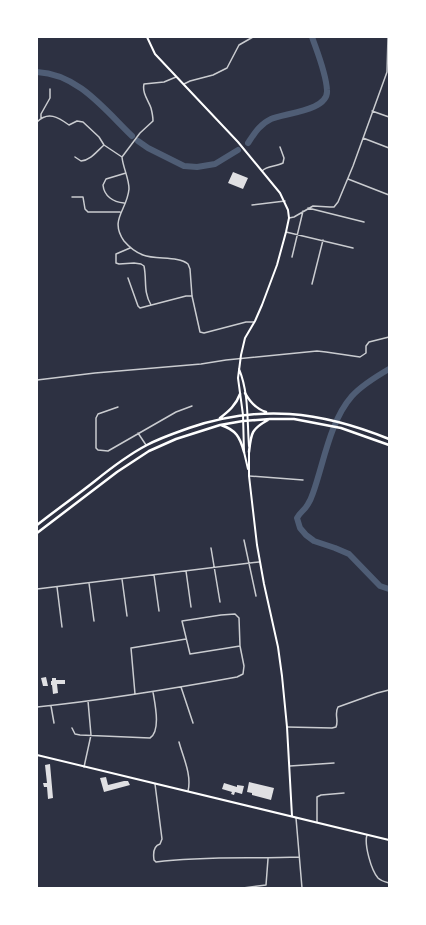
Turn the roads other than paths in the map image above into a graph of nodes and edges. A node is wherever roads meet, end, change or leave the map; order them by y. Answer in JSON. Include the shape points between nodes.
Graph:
{"nodes":[{"id":1,"x":147,"y":37,"type":"edge"},
{"id":2,"x":252,"y":37,"type":"edge"},
{"id":3,"x":388,"y":37,"type":"edge"},
{"id":4,"x":176,"y":77,"type":"junction"},
{"id":5,"x":183,"y":84,"type":"junction"},
{"id":6,"x":50,"y":89,"type":"dead end"},
{"id":7,"x":372,"y":111,"type":"junction"},
{"id":8,"x":389,"y":117,"type":"edge"},
{"id":9,"x":41,"y":118,"type":"junction"},
{"id":10,"x":37,"y":122,"type":"edge"},
{"id":11,"x":363,"y":138,"type":"junction"},
{"id":12,"x":104,"y":145,"type":"junction"},
{"id":13,"x":280,"y":147,"type":"dead end"},
{"id":14,"x":389,"y":148,"type":"edge"},
{"id":15,"x":75,"y":157,"type":"dead end"},
{"id":16,"x":122,"y":157,"type":"junction"},
{"id":17,"x":262,"y":171,"type":"junction"},
{"id":18,"x":126,"y":173,"type":"junction"},
{"id":19,"x":348,"y":179,"type":"junction"},
{"id":20,"x":389,"y":195,"type":"edge"},
{"id":21,"x":72,"y":197,"type":"dead end"},
{"id":22,"x":285,"y":201,"type":"junction"},
{"id":23,"x":124,"y":203,"type":"junction"},
{"id":24,"x":252,"y":205,"type":"dead end"},
{"id":25,"x":308,"y":208,"type":"junction"},
{"id":26,"x":303,"y":211,"type":"junction"},
{"id":27,"x":121,"y":212,"type":"junction"},
{"id":28,"x":289,"y":218,"type":"junction"},
{"id":29,"x":364,"y":222,"type":"dead end"},
{"id":30,"x":286,"y":232,"type":"junction"},
{"id":31,"x":298,"y":234,"type":"junction"},
{"id":32,"x":323,"y":240,"type":"junction"},
{"id":33,"x":130,"y":248,"type":"junction"},
{"id":34,"x":353,"y":248,"type":"dead end"},
{"id":35,"x":292,"y":257,"type":"dead end"},
{"id":36,"x":128,"y":278,"type":"dead end"},
{"id":37,"x":312,"y":284,"type":"dead end"},
{"id":38,"x":192,"y":296,"type":"junction"},
{"id":39,"x":151,"y":305,"type":"junction"},
{"id":40,"x":254,"y":322,"type":"junction"},
{"id":41,"x":389,"y":336,"type":"edge"},
{"id":42,"x":240,"y":358,"type":"junction"},
{"id":43,"x":239,"y":369,"type":"junction"},
{"id":44,"x":37,"y":380,"type":"edge"},
{"id":45,"x":245,"y":393,"type":"junction"},
{"id":46,"x":240,"y":394,"type":"junction"},
{"id":47,"x":192,"y":406,"type":"dead end"},
{"id":48,"x":118,"y":407,"type":"dead end"},
{"id":49,"x":269,"y":413,"type":"junction"},
{"id":50,"x":247,"y":414,"type":"junction"},
{"id":51,"x":243,"y":415,"type":"junction"},
{"id":52,"x":220,"y":418,"type":"junction"},
{"id":53,"x":270,"y":419,"type":"junction"},
{"id":54,"x":243,"y":421,"type":"junction"},
{"id":55,"x":248,"y":421,"type":"junction"},
{"id":56,"x":220,"y":425,"type":"junction"},
{"id":57,"x":138,"y":433,"type":"junction"},
{"id":58,"x":389,"y":439,"type":"edge"},
{"id":59,"x":146,"y":445,"type":"junction"},
{"id":60,"x":389,"y":445,"type":"edge"},
{"id":61,"x":244,"y":452,"type":"junction"},
{"id":62,"x":249,"y":452,"type":"junction"},
{"id":63,"x":248,"y":469,"type":"junction"},
{"id":64,"x":249,"y":476,"type":"junction"},
{"id":65,"x":303,"y":480,"type":"dead end"},
{"id":66,"x":37,"y":525,"type":"edge"},
{"id":67,"x":37,"y":533,"type":"edge"},
{"id":68,"x":244,"y":540,"type":"dead end"},
{"id":69,"x":212,"y":548,"type":"dead end"},
{"id":70,"x":260,"y":562,"type":"junction"},
{"id":71,"x":249,"y":563,"type":"junction"},
{"id":72,"x":215,"y":567,"type":"junction"},
{"id":73,"x":186,"y":571,"type":"junction"},
{"id":74,"x":154,"y":575,"type":"junction"},
{"id":75,"x":122,"y":579,"type":"junction"},
{"id":76,"x":89,"y":583,"type":"junction"},
{"id":77,"x":57,"y":587,"type":"junction"},
{"id":78,"x":37,"y":589,"type":"edge"},
{"id":79,"x":256,"y":596,"type":"dead end"},
{"id":80,"x":220,"y":602,"type":"dead end"},
{"id":81,"x":191,"y":607,"type":"dead end"},
{"id":82,"x":159,"y":611,"type":"dead end"},
{"id":83,"x":127,"y":616,"type":"dead end"},
{"id":84,"x":94,"y":621,"type":"dead end"},
{"id":85,"x":62,"y":626,"type":"dead end"},
{"id":86,"x":186,"y":639,"type":"junction"},
{"id":87,"x":240,"y":646,"type":"junction"},
{"id":88,"x":181,"y":687,"type":"junction"},
{"id":89,"x":389,"y":690,"type":"edge"},
{"id":90,"x":154,"y":692,"type":"junction"},
{"id":91,"x":135,"y":694,"type":"junction"},
{"id":92,"x":88,"y":701,"type":"junction"},
{"id":93,"x":51,"y":706,"type":"junction"},
{"id":94,"x":37,"y":707,"type":"edge"},
{"id":95,"x":54,"y":723,"type":"dead end"},
{"id":96,"x":193,"y":723,"type":"dead end"},
{"id":97,"x":287,"y":727,"type":"junction"},
{"id":98,"x":72,"y":728,"type":"dead end"},
{"id":99,"x":91,"y":735,"type":"junction"},
{"id":100,"x":179,"y":742,"type":"dead end"},
{"id":101,"x":37,"y":755,"type":"edge"},
{"id":102,"x":334,"y":763,"type":"dead end"},
{"id":103,"x":290,"y":766,"type":"junction"},
{"id":104,"x":84,"y":767,"type":"junction"},
{"id":105,"x":155,"y":784,"type":"junction"},
{"id":106,"x":188,"y":791,"type":"junction"},
{"id":107,"x":344,"y":792,"type":"dead end"},
{"id":108,"x":292,"y":816,"type":"junction"},
{"id":109,"x":296,"y":817,"type":"junction"},
{"id":110,"x":317,"y":822,"type":"junction"},
{"id":111,"x":367,"y":834,"type":"junction"},
{"id":112,"x":389,"y":840,"type":"edge"},
{"id":113,"x":299,"y":857,"type":"junction"},
{"id":114,"x":268,"y":858,"type":"junction"},
{"id":115,"x":389,"y":883,"type":"edge"},
{"id":116,"x":243,"y":888,"type":"edge"},
{"id":117,"x":302,"y":888,"type":"edge"}],
"edges":[{"from":1,"to":4,"type":"main road","via":[[154,54]]},
{"from":2,"to":5,"type":"street","via":[[239,45],[227,68],[214,75]]},
{"from":3,"to":7,"type":"street","via":[[387,72]]},
{"from":4,"to":5,"type":"main road"},
{"from":4,"to":16,"type":"street","via":[[164,82],[144,84],[144,94],[153,121],[140,133]]},
{"from":5,"to":17,"type":"main road"},
{"from":6,"to":9,"type":"street","via":[[50,98]]},
{"from":7,"to":8,"type":"street"},
{"from":7,"to":11,"type":"street"},
{"from":9,"to":10,"type":"street"},
{"from":9,"to":12,"type":"street","via":[[56,117],[69,125],[78,121],[83,122]]},
{"from":11,"to":14,"type":"street"},
{"from":11,"to":19,"type":"street"},
{"from":12,"to":15,"type":"street","via":[[90,158],[81,161]]},
{"from":12,"to":16,"type":"street"},
{"from":13,"to":17,"type":"street","via":[[283,163],[266,167]]},
{"from":16,"to":18,"type":"street"},
{"from":17,"to":22,"type":"main road"},
{"from":18,"to":23,"type":"street","via":[[128,190]]},
{"from":18,"to":23,"type":"street","via":[[103,182],[104,190],[112,200],[115,203]]},
{"from":19,"to":20,"type":"street"},
{"from":19,"to":25,"type":"street","via":[[334,207]]},
{"from":21,"to":27,"type":"street","via":[[83,197],[88,212]]},
{"from":22,"to":24,"type":"street"},
{"from":22,"to":28,"type":"main road"},
{"from":23,"to":27,"type":"street"},
{"from":25,"to":26,"type":"street"},
{"from":25,"to":29,"type":"street"},
{"from":26,"to":28,"type":"street"},
{"from":26,"to":31,"type":"street"},
{"from":27,"to":33,"type":"street","via":[[118,228]]},
{"from":28,"to":30,"type":"main road"},
{"from":30,"to":31,"type":"street"},
{"from":30,"to":40,"type":"main road","via":[[277,265]]},
{"from":31,"to":32,"type":"street"},
{"from":31,"to":35,"type":"street"},
{"from":32,"to":34,"type":"street"},
{"from":32,"to":37,"type":"street"},
{"from":33,"to":38,"type":"street","via":[[136,253],[151,257],[187,262]]},
{"from":33,"to":39,"type":"street","via":[[116,254],[116,263],[144,266],[146,294]]},
{"from":36,"to":39,"type":"street","via":[[139,307]]},
{"from":38,"to":39,"type":"street"},
{"from":38,"to":40,"type":"street","via":[[199,330],[202,333]]},
{"from":40,"to":42,"type":"main road","via":[[245,338]]},
{"from":41,"to":42,"type":"street","via":[[369,342],[366,353],[360,357],[317,352]]},
{"from":42,"to":43,"type":"main road"},
{"from":42,"to":44,"type":"street"},
{"from":43,"to":45,"type":"main road"},
{"from":43,"to":46,"type":"main road"},
{"from":45,"to":49,"type":"highway","via":[[254,405]]},
{"from":45,"to":50,"type":"main road"},
{"from":46,"to":51,"type":"main road"},
{"from":46,"to":52,"type":"highway","via":[[233,407]]},
{"from":47,"to":57,"type":"street"},
{"from":48,"to":57,"type":"street","via":[[98,414],[96,448],[108,451]]},
{"from":49,"to":50,"type":"highway"},
{"from":49,"to":58,"type":"highway","via":[[324,418],[365,429]]},
{"from":50,"to":51,"type":"highway"},
{"from":50,"to":55,"type":"main road"},
{"from":51,"to":52,"type":"highway"},
{"from":51,"to":54,"type":"main road"},
{"from":52,"to":59,"type":"highway","via":[[175,432]]},
{"from":53,"to":55,"type":"highway"},
{"from":53,"to":60,"type":"highway","via":[[294,419],[323,424]]},
{"from":53,"to":62,"type":"highway","via":[[252,432]]},
{"from":54,"to":55,"type":"highway"},
{"from":54,"to":56,"type":"highway"},
{"from":54,"to":61,"type":"main road"},
{"from":55,"to":62,"type":"main road"},
{"from":56,"to":61,"type":"highway","via":[[238,434]]},
{"from":56,"to":67,"type":"highway","via":[[149,451]]},
{"from":57,"to":59,"type":"street"},
{"from":59,"to":66,"type":"highway"},
{"from":61,"to":63,"type":"main road"},
{"from":62,"to":63,"type":"main road"},
{"from":63,"to":64,"type":"main road"},
{"from":64,"to":65,"type":"street"},
{"from":64,"to":70,"type":"main road"},
{"from":68,"to":71,"type":"street"},
{"from":69,"to":72,"type":"street"},
{"from":70,"to":71,"type":"street"},
{"from":70,"to":97,"type":"main road","via":[[278,647]]},
{"from":71,"to":72,"type":"street"},
{"from":71,"to":79,"type":"street"},
{"from":72,"to":73,"type":"street"},
{"from":72,"to":80,"type":"street"},
{"from":73,"to":74,"type":"street"},
{"from":73,"to":81,"type":"street"},
{"from":74,"to":75,"type":"street"},
{"from":74,"to":82,"type":"street"},
{"from":75,"to":76,"type":"street"},
{"from":75,"to":83,"type":"street"},
{"from":76,"to":77,"type":"street"},
{"from":76,"to":84,"type":"street"},
{"from":77,"to":78,"type":"street"},
{"from":77,"to":85,"type":"street"},
{"from":86,"to":87,"type":"street","via":[[190,654]]},
{"from":86,"to":87,"type":"street","via":[[182,621],[235,614],[239,618]]},
{"from":86,"to":91,"type":"street","via":[[131,648]]},
{"from":87,"to":88,"type":"street","via":[[243,674]]},
{"from":88,"to":90,"type":"street"},
{"from":88,"to":96,"type":"street"},
{"from":89,"to":97,"type":"street","via":[[338,707],[336,727]]},
{"from":90,"to":91,"type":"street"},
{"from":90,"to":99,"type":"street","via":[[154,736],[150,738]]},
{"from":91,"to":92,"type":"street"},
{"from":92,"to":93,"type":"street"},
{"from":92,"to":99,"type":"street"},
{"from":93,"to":94,"type":"street"},
{"from":93,"to":95,"type":"street"},
{"from":97,"to":103,"type":"main road"},
{"from":98,"to":99,"type":"street","via":[[76,734]]},
{"from":99,"to":104,"type":"street"},
{"from":100,"to":106,"type":"street","via":[[187,769]]},
{"from":101,"to":104,"type":"main road"},
{"from":102,"to":103,"type":"street"},
{"from":103,"to":108,"type":"main road"},
{"from":104,"to":105,"type":"main road"},
{"from":105,"to":106,"type":"main road"},
{"from":105,"to":114,"type":"street","via":[[162,839],[154,848],[154,860],[158,862]]},
{"from":106,"to":108,"type":"main road"},
{"from":107,"to":110,"type":"street","via":[[317,797]]},
{"from":108,"to":109,"type":"main road"},
{"from":109,"to":110,"type":"main road"},
{"from":109,"to":113,"type":"street"},
{"from":110,"to":111,"type":"main road"},
{"from":111,"to":112,"type":"main road"},
{"from":111,"to":115,"type":"street","via":[[366,846],[375,874],[379,880]]},
{"from":113,"to":114,"type":"street"},
{"from":113,"to":117,"type":"street"},
{"from":114,"to":116,"type":"street","via":[[266,885]]}]}
